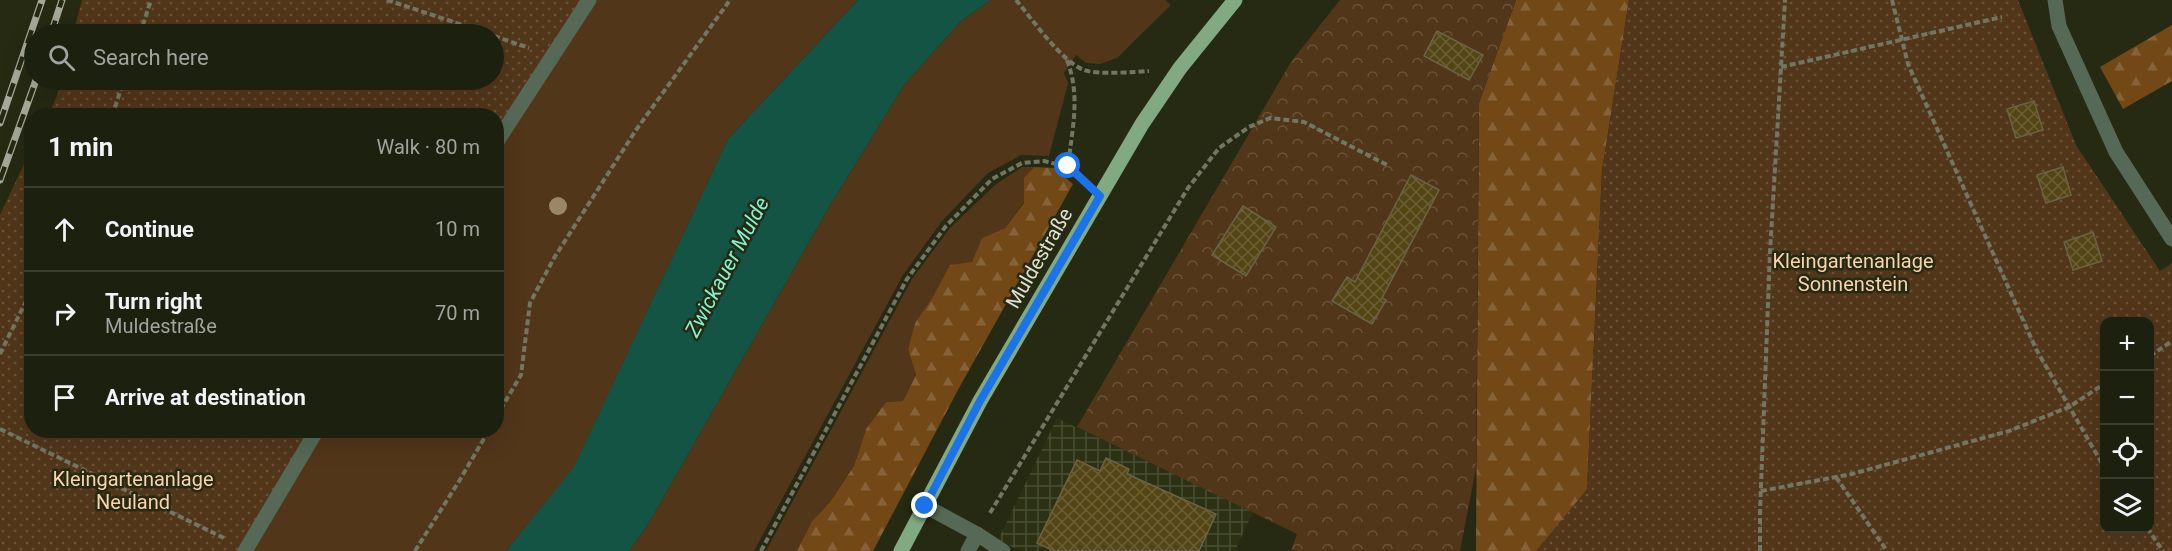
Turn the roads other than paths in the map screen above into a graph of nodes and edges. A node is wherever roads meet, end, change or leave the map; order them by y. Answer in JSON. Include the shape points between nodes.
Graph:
{"nodes":[{"id":1,"x":589,"y":0,"type":"edge"},
{"id":2,"x":1235,"y":0,"type":"edge"},
{"id":3,"x":2055,"y":0,"type":"edge"},
{"id":4,"x":504,"y":131,"type":"edge"},
{"id":5,"x":2172,"y":239,"type":"edge"},
{"id":6,"x":312,"y":438,"type":"edge"},
{"id":7,"x":925,"y":506,"type":"junction"},
{"id":8,"x":977,"y":534,"type":"junction"},
{"id":9,"x":245,"y":550,"type":"edge"},
{"id":10,"x":901,"y":551,"type":"edge"},
{"id":11,"x":969,"y":551,"type":"edge"},
{"id":12,"x":1003,"y":551,"type":"edge"}],
"edges":[{"from":1,"to":4,"type":"street"},
{"from":2,"to":7,"type":"main road","name":"Muldestraße","via":[[1180,68],[1142,124],[980,401]]},
{"from":3,"to":5,"type":"street","via":[[2060,26],[2116,152]]},
{"from":6,"to":9,"type":"street"},
{"from":7,"to":8,"type":"street"},
{"from":7,"to":10,"type":"main road","name":"Muldestraße"},
{"from":8,"to":11,"type":"street"},
{"from":8,"to":12,"type":"street"}]}
